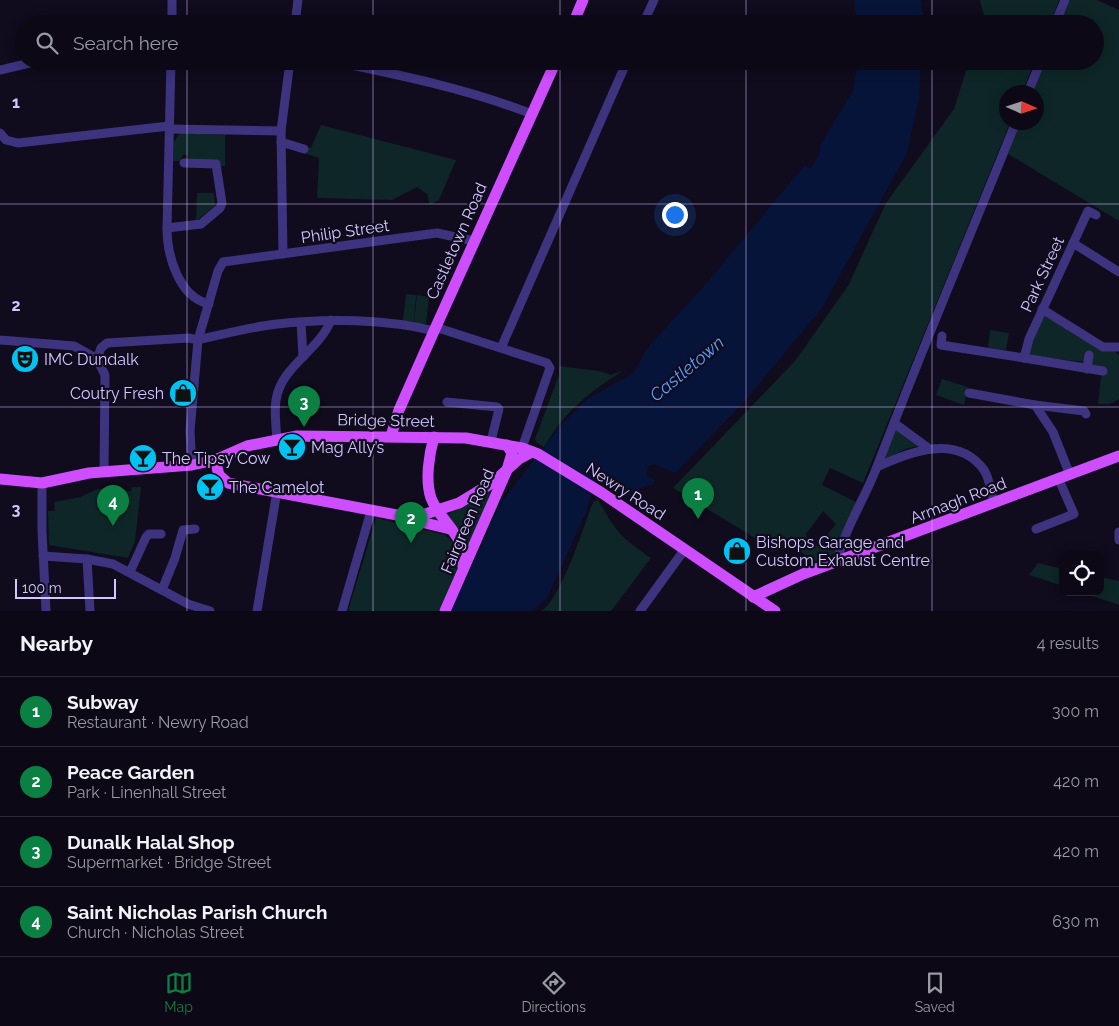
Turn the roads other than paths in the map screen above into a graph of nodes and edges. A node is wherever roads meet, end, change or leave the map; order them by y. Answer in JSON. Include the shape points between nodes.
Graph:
{"nodes":[{"id":1,"x":172,"y":0,"type":"edge"},
{"id":2,"x":298,"y":0,"type":"edge"},
{"id":3,"x":583,"y":0,"type":"edge"},
{"id":4,"x":654,"y":0,"type":"edge"},
{"id":5,"x":1065,"y":0,"type":"edge"},
{"id":6,"x":172,"y":15,"type":"edge"},
{"id":7,"x":296,"y":15,"type":"edge"},
{"id":8,"x":577,"y":15,"type":"edge"},
{"id":9,"x":647,"y":15,"type":"edge"},
{"id":10,"x":1059,"y":15,"type":"edge"},
{"id":11,"x":15,"y":66,"type":"edge"},
{"id":12,"x":0,"y":70,"type":"edge"},
{"id":13,"x":171,"y":70,"type":"edge"},
{"id":14,"x":289,"y":70,"type":"edge"},
{"id":15,"x":378,"y":70,"type":"edge"},
{"id":16,"x":552,"y":70,"type":"edge"},
{"id":17,"x":622,"y":70,"type":"edge"},
{"id":18,"x":1037,"y":70,"type":"edge"},
{"id":19,"x":1031,"y":85,"type":"edge"},
{"id":20,"x":532,"y":114,"type":"junction"},
{"id":21,"x":169,"y":128,"type":"junction"},
{"id":22,"x":281,"y":130,"type":"junction"},
{"id":23,"x":1013,"y":130,"type":"edge"},
{"id":24,"x":0,"y":133,"type":"edge"},
{"id":25,"x":282,"y":142,"type":"junction"},
{"id":26,"x":304,"y":149,"type":"dead end"},
{"id":27,"x":184,"y":163,"type":"dead end"},
{"id":28,"x":1096,"y":215,"type":"dead end"},
{"id":29,"x":168,"y":228,"type":"junction"},
{"id":30,"x":474,"y":241,"type":"junction"},
{"id":31,"x":1073,"y":243,"type":"junction"},
{"id":32,"x":282,"y":254,"type":"junction"},
{"id":33,"x":1119,"y":272,"type":"edge"},
{"id":34,"x":209,"y":304,"type":"junction"},
{"id":35,"x":1042,"y":309,"type":"junction"},
{"id":36,"x":331,"y":320,"type":"junction"},
{"id":37,"x":301,"y":322,"type":"junction"},
{"id":38,"x":434,"y":329,"type":"junction"},
{"id":39,"x":942,"y":336,"type":"dead end"},
{"id":40,"x":0,"y":340,"type":"edge"},
{"id":41,"x":198,"y":340,"type":"junction"},
{"id":42,"x":501,"y":348,"type":"junction"},
{"id":43,"x":1119,"y":348,"type":"edge"},
{"id":44,"x":89,"y":353,"type":"junction"},
{"id":45,"x":1089,"y":355,"type":"dead end"},
{"id":46,"x":303,"y":357,"type":"junction"},
{"id":47,"x":1024,"y":358,"type":"junction"},
{"id":48,"x":97,"y":359,"type":"junction"},
{"id":49,"x":1087,"y":369,"type":"junction"},
{"id":50,"x":1102,"y":371,"type":"dead end"},
{"id":51,"x":105,"y":385,"type":"junction"},
{"id":52,"x":447,"y":402,"type":"dead end"},
{"id":53,"x":972,"y":405,"type":"dead end"},
{"id":54,"x":1035,"y":405,"type":"junction"},
{"id":55,"x":1086,"y":414,"type":"dead end"},
{"id":56,"x":894,"y":423,"type":"junction"},
{"id":57,"x":391,"y":436,"type":"junction"},
{"id":58,"x":434,"y":437,"type":"junction"},
{"id":59,"x":277,"y":439,"type":"junction"},
{"id":60,"x":491,"y":441,"type":"junction"},
{"id":61,"x":506,"y":445,"type":"junction"},
{"id":62,"x":928,"y":448,"type":"junction"},
{"id":63,"x":531,"y":451,"type":"junction"},
{"id":64,"x":1119,"y":456,"type":"edge"},
{"id":65,"x":215,"y":460,"type":"junction"},
{"id":66,"x":192,"y":465,"type":"junction"},
{"id":67,"x":877,"y":467,"type":"junction"},
{"id":68,"x":507,"y":470,"type":"junction"},
{"id":69,"x":104,"y":472,"type":"junction"},
{"id":70,"x":1070,"y":475,"type":"junction"},
{"id":71,"x":0,"y":479,"type":"edge"},
{"id":72,"x":1059,"y":480,"type":"junction"},
{"id":73,"x":42,"y":483,"type":"junction"},
{"id":74,"x":277,"y":491,"type":"junction"},
{"id":75,"x":994,"y":503,"type":"junction"},
{"id":76,"x":371,"y":511,"type":"junction"},
{"id":77,"x":439,"y":511,"type":"junction"},
{"id":78,"x":413,"y":518,"type":"junction"},
{"id":79,"x":195,"y":529,"type":"dead end"},
{"id":80,"x":450,"y":529,"type":"junction"},
{"id":81,"x":1036,"y":529,"type":"dead end"},
{"id":82,"x":1119,"y":532,"type":"edge"},
{"id":83,"x":160,"y":534,"type":"dead end"},
{"id":84,"x":1119,"y":540,"type":"edge"},
{"id":85,"x":685,"y":549,"type":"junction"},
{"id":86,"x":43,"y":556,"type":"junction"},
{"id":87,"x":87,"y":559,"type":"junction"},
{"id":88,"x":838,"y":562,"type":"junction"},
{"id":89,"x":130,"y":572,"type":"junction"},
{"id":90,"x":461,"y":575,"type":"junction"},
{"id":91,"x":162,"y":590,"type":"junction"},
{"id":92,"x":753,"y":597,"type":"junction"},
{"id":93,"x":46,"y":611,"type":"edge"},
{"id":94,"x":90,"y":611,"type":"edge"},
{"id":95,"x":210,"y":611,"type":"edge"},
{"id":96,"x":256,"y":611,"type":"edge"},
{"id":97,"x":342,"y":611,"type":"edge"},
{"id":98,"x":445,"y":611,"type":"edge"},
{"id":99,"x":640,"y":611,"type":"edge"},
{"id":100,"x":775,"y":611,"type":"edge"}],
"edges":[{"from":1,"to":6,"type":"street"},
{"from":2,"to":7,"type":"street"},
{"from":3,"to":8,"type":"main road"},
{"from":4,"to":9,"type":"street"},
{"from":5,"to":10,"type":"street"},
{"from":11,"to":12,"type":"street"},
{"from":13,"to":21,"type":"street"},
{"from":14,"to":22,"type":"street"},
{"from":15,"to":20,"type":"street","via":[[474,94]]},
{"from":16,"to":20,"type":"main road","name":"Castletown Road"},
{"from":17,"to":42,"type":"street"},
{"from":18,"to":19,"type":"street"},
{"from":20,"to":30,"type":"main road","name":"Castletown Road"},
{"from":21,"to":22,"type":"street"},
{"from":21,"to":24,"type":"street","via":[[18,143],[6,140]]},
{"from":21,"to":29,"type":"street"},
{"from":22,"to":25,"type":"street"},
{"from":23,"to":56,"type":"street"},
{"from":25,"to":26,"type":"street"},
{"from":25,"to":32,"type":"street"},
{"from":27,"to":29,"type":"street","via":[[216,164],[222,203],[218,212],[201,224]]},
{"from":28,"to":31,"type":"street","name":"Park Street","via":[[1088,211]]},
{"from":29,"to":34,"type":"street","via":[[169,254],[178,276],[193,294]]},
{"from":30,"to":32,"type":"street","name":"Philip Street","via":[[437,233]]},
{"from":30,"to":38,"type":"main road","name":"Castletown Road"},
{"from":31,"to":33,"type":"street"},
{"from":31,"to":35,"type":"street","name":"Park Street"},
{"from":32,"to":34,"type":"street","name":"Philip Street","via":[[227,261],[221,266]]},
{"from":34,"to":41,"type":"street"},
{"from":35,"to":43,"type":"street","via":[[1104,347]]},
{"from":35,"to":47,"type":"street","name":"Park Street"},
{"from":36,"to":37,"type":"street"},
{"from":36,"to":38,"type":"street"},
{"from":36,"to":46,"type":"street","via":[[316,345]]},
{"from":37,"to":41,"type":"street"},
{"from":37,"to":46,"type":"street"},
{"from":38,"to":42,"type":"street"},
{"from":38,"to":57,"type":"main road","name":"Castletown Road"},
{"from":39,"to":47,"type":"street","via":[[941,345]]},
{"from":40,"to":44,"type":"street","via":[[29,344],[60,343]]},
{"from":41,"to":48,"type":"street","via":[[107,343]]},
{"from":41,"to":66,"type":"street","via":[[190,431]]},
{"from":42,"to":63,"type":"street","via":[[547,364],[550,368]]},
{"from":44,"to":48,"type":"street"},
{"from":44,"to":51,"type":"street"},
{"from":45,"to":49,"type":"street"},
{"from":46,"to":59,"type":"street","via":[[280,387],[276,400]]},
{"from":47,"to":49,"type":"street"},
{"from":48,"to":51,"type":"street","via":[[105,374]]},
{"from":49,"to":50,"type":"street"},
{"from":51,"to":69,"type":"street"},
{"from":52,"to":60,"type":"street","via":[[499,409]]},
{"from":53,"to":54,"type":"street","via":[[972,394]]},
{"from":54,"to":55,"type":"street","via":[[1084,410]]},
{"from":54,"to":70,"type":"street","via":[[1053,432]]},
{"from":56,"to":62,"type":"street"},
{"from":56,"to":67,"type":"street"},
{"from":57,"to":58,"type":"main road","name":"Bridge Street"},
{"from":57,"to":59,"type":"main road","name":"Bridge Street"},
{"from":58,"to":60,"type":"main road","name":"Bridge Street"},
{"from":58,"to":77,"type":"main road","via":[[430,450],[429,488]]},
{"from":59,"to":65,"type":"main road","name":"Bridge Street","via":[[247,446]]},
{"from":60,"to":61,"type":"main road","name":"Bridge Street"},
{"from":61,"to":63,"type":"main road","name":"Bridge Street"},
{"from":61,"to":68,"type":"main road","name":"Fairgreen Road","via":[[512,452]]},
{"from":62,"to":67,"type":"street","via":[[904,454]]},
{"from":62,"to":75,"type":"street","via":[[964,454],[980,466],[988,478]]},
{"from":63,"to":68,"type":"main road"},
{"from":63,"to":85,"type":"main road","name":"Newry Road","via":[[602,493]]},
{"from":64,"to":70,"type":"main road","name":"Armagh Road"},
{"from":65,"to":66,"type":"main road","name":"Bridge Street"},
{"from":65,"to":74,"type":"main road","via":[[219,475],[228,483]]},
{"from":66,"to":69,"type":"main road","name":"Bridge Street"},
{"from":67,"to":88,"type":"street","via":[[847,532]]},
{"from":68,"to":77,"type":"main road","via":[[476,493]]},
{"from":68,"to":90,"type":"main road","name":"Fairgreen Road"},
{"from":69,"to":73,"type":"main road","name":"Bridge Street"},
{"from":70,"to":72,"type":"main road","name":"Armagh Road"},
{"from":71,"to":73,"type":"main road","name":"Bridge Street"},
{"from":72,"to":75,"type":"main road","name":"Armagh Road"},
{"from":72,"to":81,"type":"street","via":[[1074,514]]},
{"from":73,"to":86,"type":"street"},
{"from":74,"to":76,"type":"main road"},
{"from":74,"to":96,"type":"street"},
{"from":75,"to":88,"type":"main road","name":"Armagh Road"},
{"from":76,"to":78,"type":"main road"},
{"from":76,"to":97,"type":"street"},
{"from":77,"to":78,"type":"main road"},
{"from":77,"to":80,"type":"main road"},
{"from":78,"to":80,"type":"main road"},
{"from":79,"to":91,"type":"street","via":[[183,530]]},
{"from":80,"to":90,"type":"main road","via":[[462,546],[464,561]]},
{"from":82,"to":84,"type":"street"},
{"from":83,"to":89,"type":"street","via":[[146,537]]},
{"from":85,"to":92,"type":"main road","name":"Newry Road"},
{"from":85,"to":99,"type":"street"},
{"from":86,"to":87,"type":"street"},
{"from":86,"to":93,"type":"street"},
{"from":87,"to":89,"type":"street"},
{"from":87,"to":94,"type":"street"},
{"from":88,"to":92,"type":"main road","name":"Armagh Road"},
{"from":89,"to":91,"type":"street"},
{"from":90,"to":98,"type":"main road","name":"Fairgreen Road"},
{"from":91,"to":95,"type":"street"},
{"from":92,"to":100,"type":"main road","name":"Newry Road"}]}
